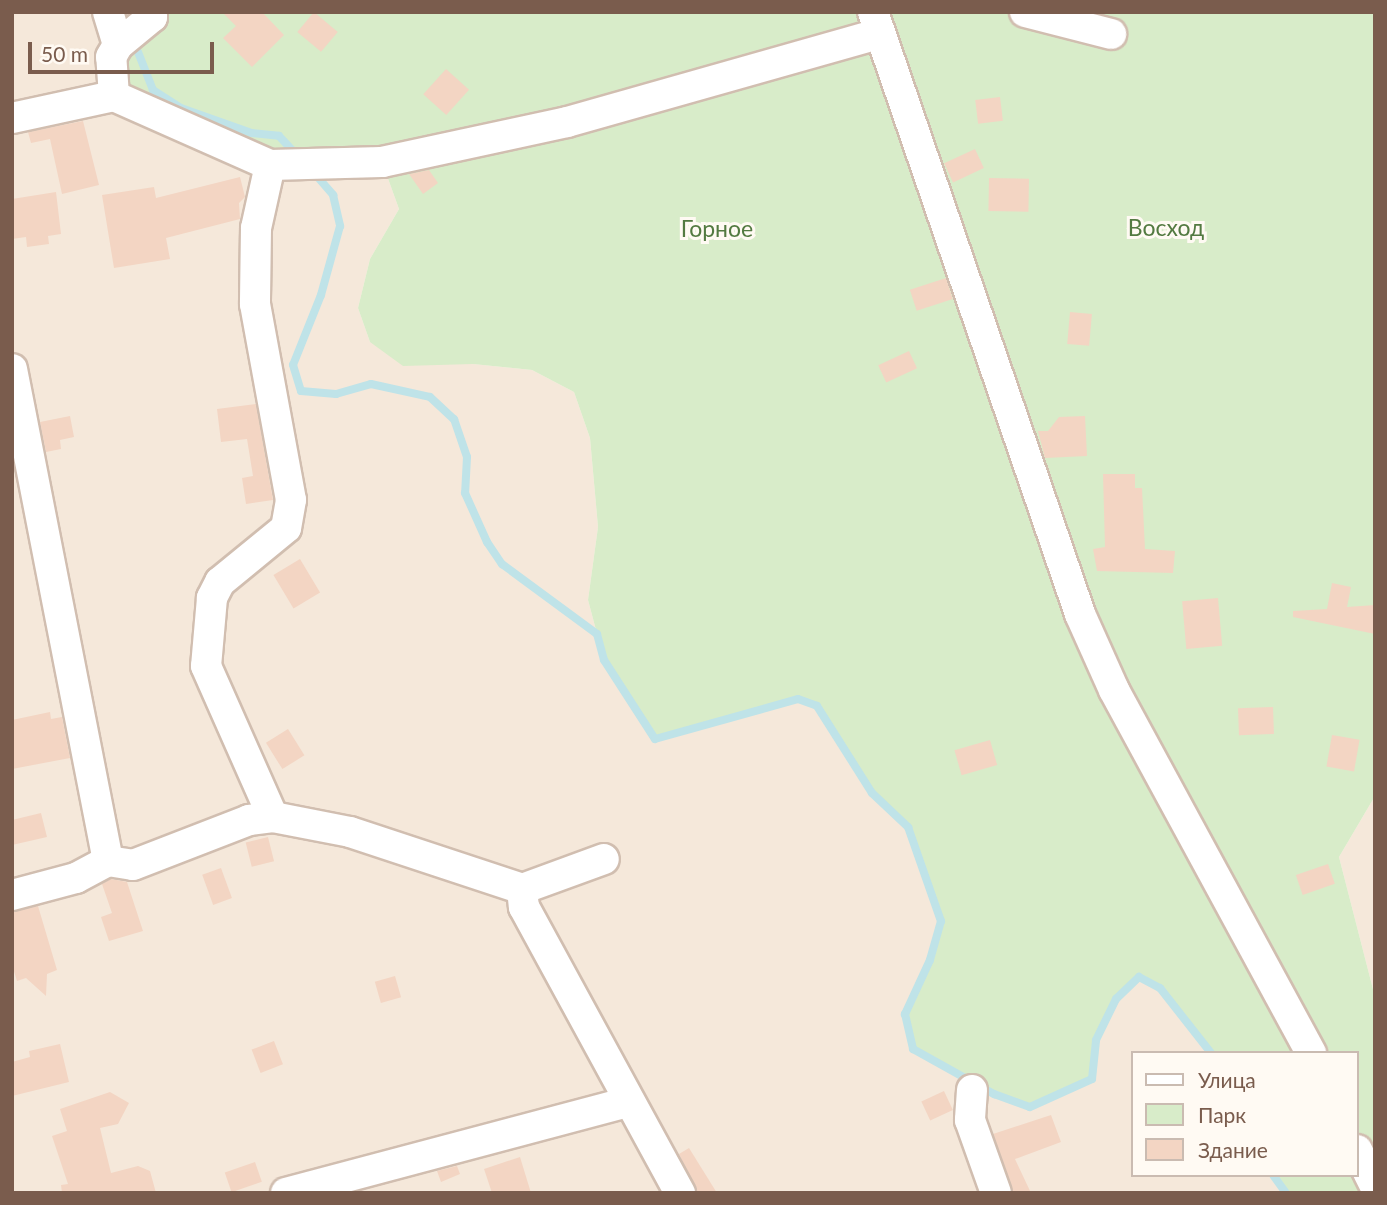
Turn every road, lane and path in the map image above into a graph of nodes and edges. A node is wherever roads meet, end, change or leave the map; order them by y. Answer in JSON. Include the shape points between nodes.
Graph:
{"nodes":[{"id":1,"x":108,"y":12,"type":"edge"},
{"id":2,"x":1025,"y":12,"type":"edge"},
{"id":3,"x":154,"y":14,"type":"edge"},
{"id":4,"x":876,"y":23,"type":"edge"},
{"id":5,"x":1111,"y":34,"type":"dead end"},
{"id":6,"x":118,"y":45,"type":"junction"},
{"id":7,"x":114,"y":96,"type":"junction"},
{"id":8,"x":12,"y":118,"type":"edge"},
{"id":9,"x":270,"y":164,"type":"junction"},
{"id":10,"x":12,"y":369,"type":"edge"},
{"id":11,"x":273,"y":817,"type":"junction"},
{"id":12,"x":604,"y":859,"type":"dead end"},
{"id":13,"x":108,"y":861,"type":"junction"},
{"id":14,"x":522,"y":890,"type":"junction"},
{"id":15,"x":12,"y":895,"type":"edge"},
{"id":16,"x":1310,"y":1051,"type":"edge"},
{"id":17,"x":972,"y":1090,"type":"dead end"},
{"id":18,"x":627,"y":1102,"type":"junction"},
{"id":19,"x":1359,"y":1154,"type":"edge"},
{"id":20,"x":1375,"y":1186,"type":"edge"},
{"id":21,"x":286,"y":1193,"type":"edge"},
{"id":22,"x":680,"y":1193,"type":"edge"},
{"id":23,"x":996,"y":1193,"type":"edge"}],
"edges":[{"from":1,"to":6,"type":"lane"},
{"from":2,"to":5,"type":"lane"},
{"from":3,"to":6,"type":"lane"},
{"from":4,"to":9,"type":"lane","via":[[567,122],[395,159]]},
{"from":4,"to":16,"type":"lane","via":[[1080,614],[1114,690]]},
{"from":6,"to":7,"type":"lane","via":[[111,57]]},
{"from":7,"to":8,"type":"lane"},
{"from":7,"to":9,"type":"lane"},
{"from":9,"to":11,"type":"lane","via":[[256,228],[255,304],[291,500],[286,528],[219,582],[212,598],[205,666]]},
{"from":10,"to":13,"type":"lane"},
{"from":11,"to":13,"type":"lane","via":[[249,820],[133,865]]},
{"from":11,"to":14,"type":"lane","via":[[350,832]]},
{"from":12,"to":14,"type":"lane"},
{"from":13,"to":15,"type":"lane","via":[[76,878]]},
{"from":14,"to":18,"type":"lane","via":[[524,907]]},
{"from":17,"to":23,"type":"lane","via":[[970,1120]]},
{"from":18,"to":21,"type":"lane"},
{"from":18,"to":22,"type":"lane"},
{"from":19,"to":20,"type":"lane"}]}
